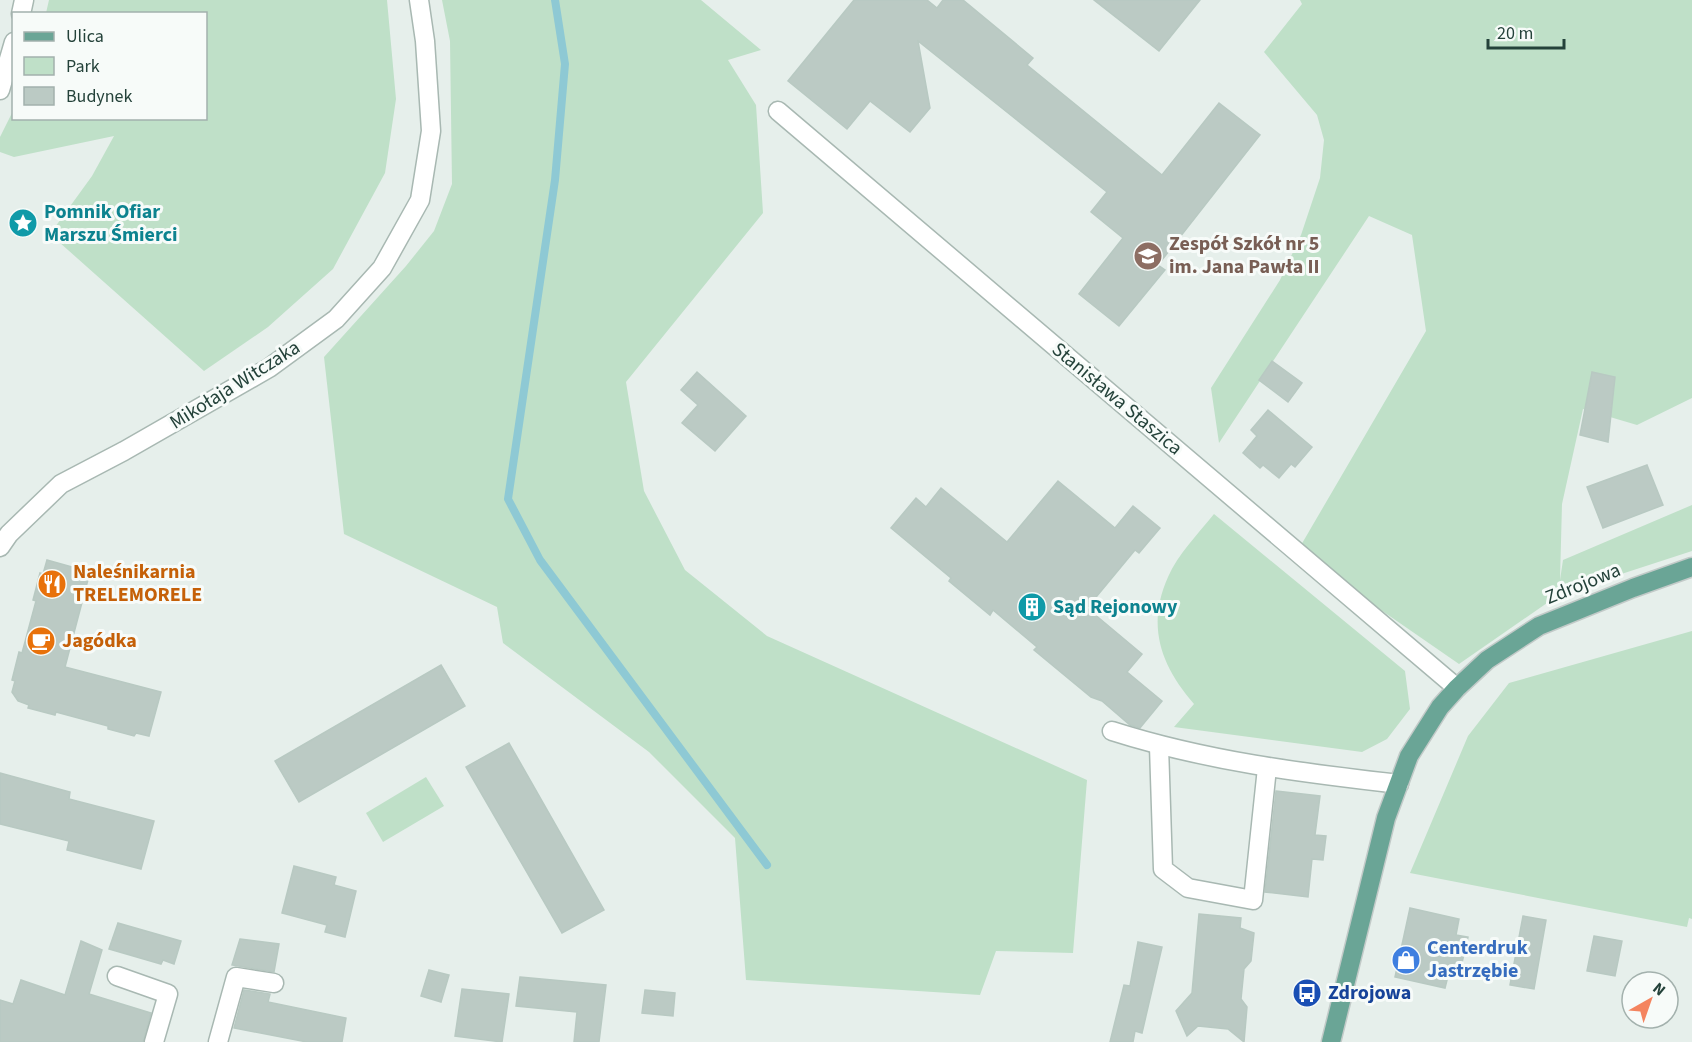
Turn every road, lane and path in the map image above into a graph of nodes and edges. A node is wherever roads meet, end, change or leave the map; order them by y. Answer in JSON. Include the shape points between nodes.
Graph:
{"nodes":[{"id":1,"x":419,"y":0,"type":"edge"},
{"id":2,"x":12,"y":49,"type":"edge"},
{"id":3,"x":1,"y":85,"type":"edge"},
{"id":4,"x":778,"y":111,"type":"dead end"},
{"id":5,"x":0,"y":547,"type":"edge"},
{"id":6,"x":1692,"y":567,"type":"edge"},
{"id":7,"x":1456,"y":688,"type":"junction"},
{"id":8,"x":1112,"y":731,"type":"dead end"},
{"id":9,"x":1159,"y":746,"type":"junction"},
{"id":10,"x":1267,"y":768,"type":"junction"},
{"id":11,"x":1399,"y":784,"type":"junction"},
{"id":12,"x":117,"y":976,"type":"dead end"},
{"id":13,"x":274,"y":983,"type":"dead end"},
{"id":14,"x":154,"y":1042,"type":"edge"},
{"id":15,"x":218,"y":1042,"type":"edge"},
{"id":16,"x":1331,"y":1042,"type":"edge"}],
"edges":[{"from":1,"to":5,"type":"street","name":"Mikołaja Witczaka","via":[[426,41],[430,131],[420,200],[382,268],[336,319],[269,368],[61,484]]},
{"from":2,"to":3,"type":"street"},
{"from":4,"to":7,"type":"street","name":"Stanisława Staszica"},
{"from":6,"to":7,"type":"main road","name":"Zdrojowa","via":[[1539,626],[1487,660]]},
{"from":7,"to":11,"type":"main road","name":"Zdrojowa","via":[[1409,756]]},
{"from":8,"to":9,"type":"street"},
{"from":9,"to":10,"type":"street"},
{"from":9,"to":10,"type":"street","via":[[1162,869],[1188,888],[1253,900]]},
{"from":10,"to":11,"type":"street"},
{"from":11,"to":16,"type":"main road","name":"Zdrojowa","via":[[1386,818]]},
{"from":12,"to":14,"type":"street","via":[[168,994]]},
{"from":13,"to":15,"type":"street","via":[[236,977]]}]}
